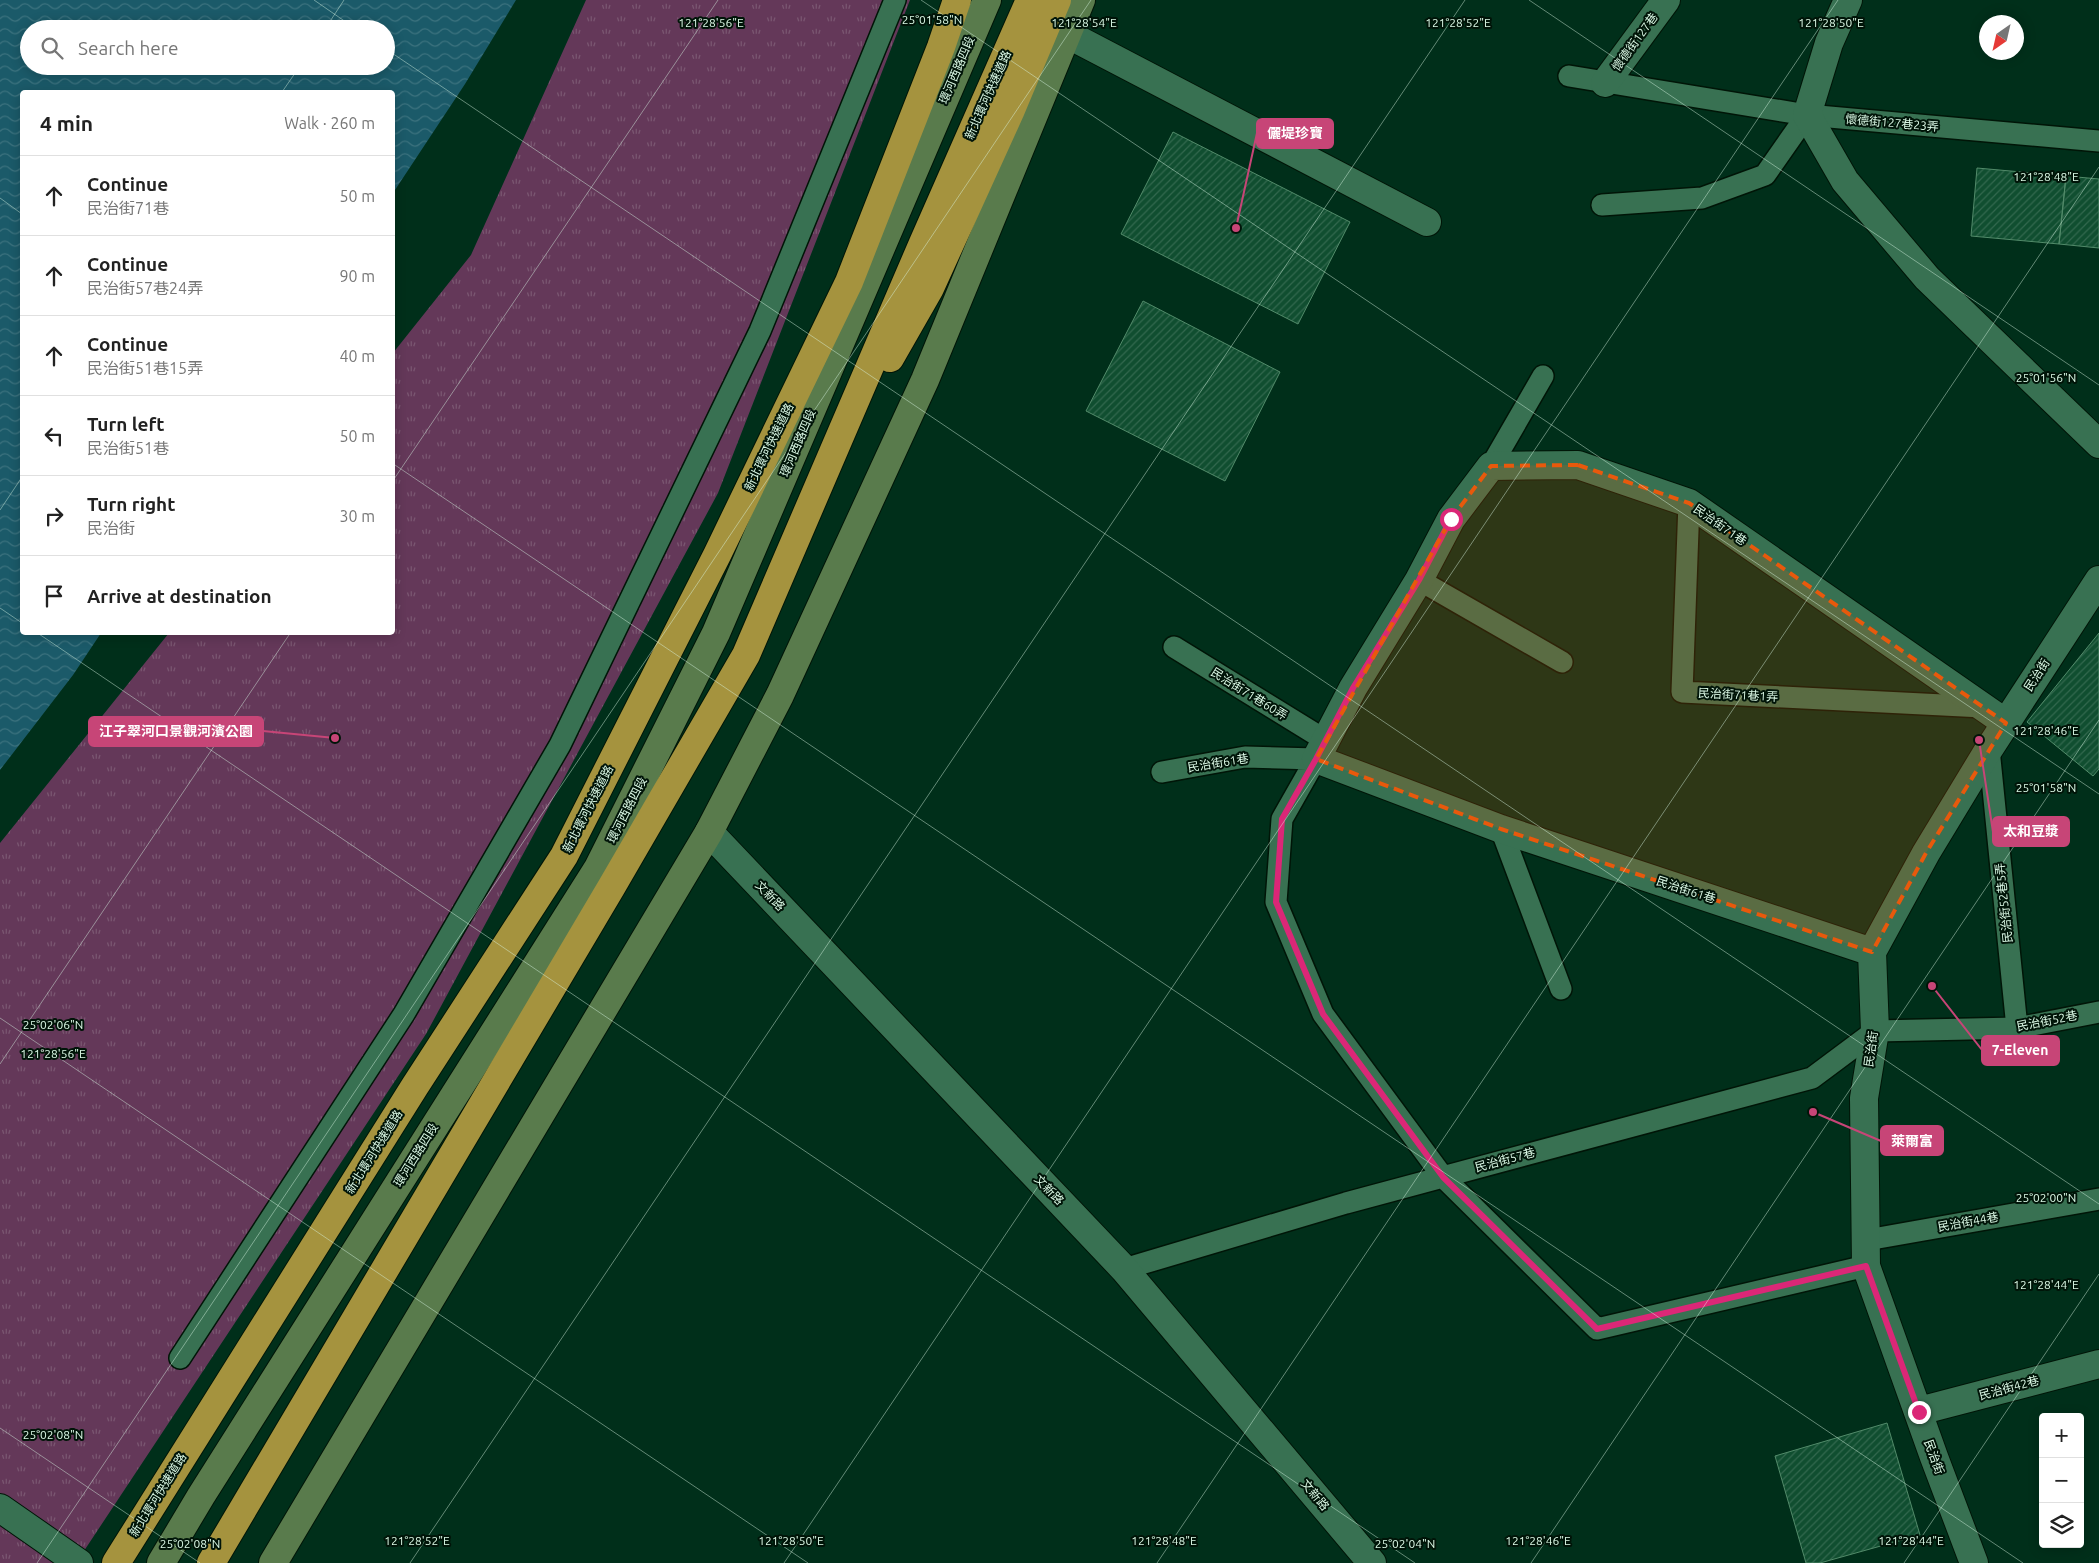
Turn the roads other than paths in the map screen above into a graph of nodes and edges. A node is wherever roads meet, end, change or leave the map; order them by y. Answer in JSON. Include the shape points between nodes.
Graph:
{"nodes":[{"id":1,"x":895,"y":0,"type":"edge"},
{"id":2,"x":957,"y":0,"type":"edge"},
{"id":3,"x":987,"y":0,"type":"edge"},
{"id":4,"x":1030,"y":0,"type":"edge"},
{"id":5,"x":1057,"y":0,"type":"edge"},
{"id":6,"x":1081,"y":0,"type":"edge"},
{"id":7,"x":1666,"y":0,"type":"edge"},
{"id":8,"x":1848,"y":0,"type":"edge"},
{"id":9,"x":1067,"y":34,"type":"junction"},
{"id":10,"x":1569,"y":76,"type":"dead end"},
{"id":11,"x":1605,"y":83,"type":"junction"},
{"id":12,"x":1807,"y":115,"type":"junction"},
{"id":13,"x":2099,"y":141,"type":"edge"},
{"id":14,"x":1602,"y":205,"type":"dead end"},
{"id":15,"x":1427,"y":222,"type":"dead end"},
{"id":16,"x":1543,"y":376,"type":"dead end"},
{"id":17,"x":2099,"y":444,"type":"edge"},
{"id":18,"x":1491,"y":466,"type":"junction"},
{"id":19,"x":822,"y":479,"type":"junction"},
{"id":20,"x":1689,"y":503,"type":"junction"},
{"id":21,"x":1419,"y":580,"type":"junction"},
{"id":22,"x":2099,"y":580,"type":"edge"},
{"id":23,"x":1174,"y":647,"type":"dead end"},
{"id":24,"x":1562,"y":662,"type":"dead end"},
{"id":25,"x":1983,"y":707,"type":"junction"},
{"id":26,"x":2006,"y":723,"type":"junction"},
{"id":27,"x":1988,"y":749,"type":"junction"},
{"id":28,"x":1320,"y":750,"type":"junction"},
{"id":29,"x":1162,"y":772,"type":"dead end"},
{"id":30,"x":1501,"y":829,"type":"junction"},
{"id":31,"x":709,"y":832,"type":"junction"},
{"id":32,"x":1872,"y":952,"type":"junction"},
{"id":33,"x":1561,"y":988,"type":"dead end"},
{"id":34,"x":2099,"y":998,"type":"edge"},
{"id":35,"x":2091,"y":1012,"type":"edge"},
{"id":36,"x":2017,"y":1028,"type":"junction"},
{"id":37,"x":1875,"y":1031,"type":"junction"},
{"id":38,"x":1443,"y":1177,"type":"junction"},
{"id":39,"x":2099,"y":1199,"type":"edge"},
{"id":40,"x":1866,"y":1253,"type":"junction"},
{"id":41,"x":1124,"y":1269,"type":"junction"},
{"id":42,"x":180,"y":1358,"type":"dead end"},
{"id":43,"x":2099,"y":1364,"type":"edge"},
{"id":44,"x":1919,"y":1412,"type":"junction"},
{"id":45,"x":0,"y":1508,"type":"edge"},
{"id":46,"x":79,"y":1563,"type":"edge"},
{"id":47,"x":116,"y":1563,"type":"edge"},
{"id":48,"x":161,"y":1563,"type":"edge"},
{"id":49,"x":211,"y":1563,"type":"edge"},
{"id":50,"x":273,"y":1563,"type":"edge"},
{"id":51,"x":1372,"y":1563,"type":"edge"},
{"id":52,"x":1974,"y":1563,"type":"edge"}],
"edges":[{"from":1,"to":42,"type":"lane","via":[[760,332],[560,745],[404,1014]]},
{"from":2,"to":47,"type":"highway","name":"新北環河快速道路","via":[[848,282],[717,555],[564,856]]},
{"from":3,"to":48,"type":"main road","name":"環河西路四段","via":[[716,633],[598,868],[200,1496]]},
{"from":4,"to":19,"type":"highway","name":"新北環河快速道路"},
{"from":5,"to":19,"type":"highway","via":[[930,288]]},
{"from":6,"to":9,"type":"main road"},
{"from":7,"to":11,"type":"street","name":"懷德街127巷"},
{"from":8,"to":12,"type":"street","via":[[1829,43]]},
{"from":9,"to":15,"type":"street"},
{"from":9,"to":31,"type":"main road","via":[[925,380],[780,695]]},
{"from":10,"to":11,"type":"lane","name":"懷德街127巷23弄"},
{"from":11,"to":12,"type":"lane","name":"懷德街127巷23弄"},
{"from":12,"to":13,"type":"lane","name":"懷德街127巷23弄"},
{"from":12,"to":14,"type":"lane","via":[[1765,175],[1702,198]]},
{"from":12,"to":17,"type":"street","via":[[1845,181],[1927,278]]},
{"from":16,"to":18,"type":"lane"},
{"from":18,"to":20,"type":"street","name":"民治街71巷","via":[[1578,465]]},
{"from":18,"to":21,"type":"street","via":[[1451,519]]},
{"from":19,"to":49,"type":"highway","name":"新北環河快速道路","via":[[746,655]]},
{"from":20,"to":25,"type":"street","name":"民治街71巷"},
{"from":20,"to":25,"type":"lane","name":"民治街71巷1弄","via":[[1682,692]]},
{"from":21,"to":24,"type":"lane"},
{"from":21,"to":28,"type":"street","via":[[1353,688]]},
{"from":22,"to":26,"type":"street","name":"民治街"},
{"from":23,"to":28,"type":"lane","name":"民治街71巷60弄"},
{"from":25,"to":26,"type":"street","name":"民治街71巷"},
{"from":26,"to":27,"type":"street","name":"民治街"},
{"from":27,"to":32,"type":"street","name":"民治街"},
{"from":27,"to":36,"type":"lane","name":"民治街52巷5弄"},
{"from":28,"to":29,"type":"lane","name":"民治街61巷"},
{"from":28,"to":30,"type":"street","name":"民治街61巷"},
{"from":28,"to":38,"type":"lane","via":[[1282,819],[1276,902],[1323,1014]]},
{"from":30,"to":32,"type":"street","name":"民治街61巷"},
{"from":30,"to":33,"type":"lane"},
{"from":31,"to":41,"type":"street","name":"文新路"},
{"from":31,"to":50,"type":"main road"},
{"from":32,"to":37,"type":"street","name":"民治街"},
{"from":34,"to":35,"type":"lane"},
{"from":35,"to":36,"type":"lane","name":"民治街52巷"},
{"from":36,"to":37,"type":"lane","name":"民治街52巷"},
{"from":37,"to":38,"type":"lane","name":"民治街57巷","via":[[1812,1078]]},
{"from":37,"to":40,"type":"street","name":"民治街","via":[[1864,1098]]},
{"from":38,"to":40,"type":"lane","name":"民治街44巷","via":[[1597,1329]]},
{"from":38,"to":41,"type":"lane","name":"民治街57巷"},
{"from":39,"to":40,"type":"lane","name":"民治街44巷"},
{"from":40,"to":44,"type":"street","name":"民治街"},
{"from":41,"to":51,"type":"street","name":"文新路"},
{"from":43,"to":44,"type":"street","name":"民治街42巷"},
{"from":44,"to":52,"type":"street","name":"民治街"},
{"from":45,"to":46,"type":"street"}]}
